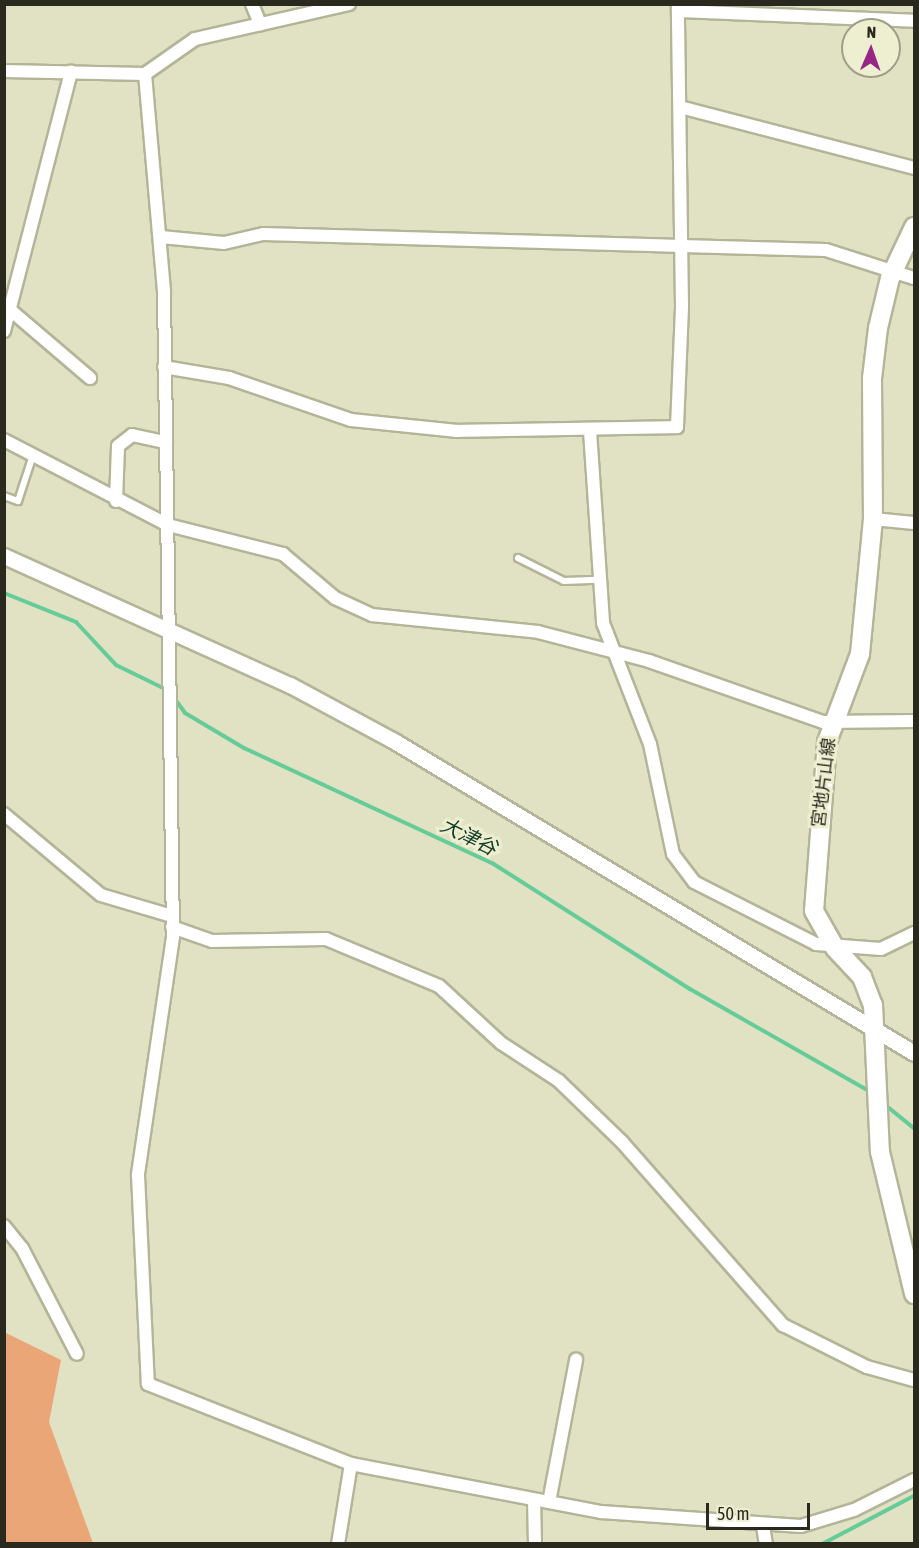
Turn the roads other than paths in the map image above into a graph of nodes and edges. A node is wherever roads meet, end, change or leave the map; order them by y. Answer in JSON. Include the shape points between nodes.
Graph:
{"nodes":[{"id":1,"x":252,"y":4,"type":"edge"},
{"id":2,"x":349,"y":4,"type":"edge"},
{"id":3,"x":679,"y":8,"type":"edge"},
{"id":4,"x":915,"y":21,"type":"edge"},
{"id":5,"x":260,"y":24,"type":"junction"},
{"id":6,"x":71,"y":70,"type":"junction"},
{"id":7,"x":4,"y":71,"type":"edge"},
{"id":8,"x":145,"y":74,"type":"junction"},
{"id":9,"x":680,"y":107,"type":"junction"},
{"id":10,"x":915,"y":168,"type":"edge"},
{"id":11,"x":915,"y":227,"type":"edge"},
{"id":12,"x":161,"y":237,"type":"junction"},
{"id":13,"x":679,"y":246,"type":"junction"},
{"id":14,"x":893,"y":272,"type":"junction"},
{"id":15,"x":915,"y":278,"type":"edge"},
{"id":16,"x":8,"y":308,"type":"edge"},
{"id":17,"x":4,"y":331,"type":"edge"},
{"id":18,"x":164,"y":367,"type":"junction"},
{"id":19,"x":90,"y":378,"type":"dead end"},
{"id":20,"x":590,"y":431,"type":"junction"},
{"id":21,"x":4,"y":440,"type":"edge"},
{"id":22,"x":166,"y":442,"type":"junction"},
{"id":23,"x":33,"y":455,"type":"junction"},
{"id":24,"x":4,"y":496,"type":"edge"},
{"id":25,"x":116,"y":501,"type":"junction"},
{"id":26,"x":873,"y":519,"type":"junction"},
{"id":27,"x":915,"y":524,"type":"edge"},
{"id":28,"x":168,"y":525,"type":"junction"},
{"id":29,"x":4,"y":556,"type":"edge"},
{"id":30,"x":518,"y":558,"type":"dead end"},
{"id":31,"x":598,"y":580,"type":"junction"},
{"id":32,"x":169,"y":635,"type":"junction"},
{"id":33,"x":614,"y":656,"type":"junction"},
{"id":34,"x":915,"y":721,"type":"edge"},
{"id":35,"x":833,"y":722,"type":"junction"},
{"id":36,"x":4,"y":814,"type":"edge"},
{"id":37,"x":172,"y":922,"type":"junction"},
{"id":38,"x":915,"y":933,"type":"edge"},
{"id":39,"x":835,"y":948,"type":"junction"},
{"id":40,"x":876,"y":1030,"type":"junction"},
{"id":41,"x":915,"y":1053,"type":"edge"},
{"id":42,"x":4,"y":1226,"type":"edge"},
{"id":43,"x":915,"y":1294,"type":"edge"},
{"id":44,"x":77,"y":1354,"type":"dead end"},
{"id":45,"x":576,"y":1360,"type":"dead end"},
{"id":46,"x":915,"y":1380,"type":"edge"},
{"id":47,"x":351,"y":1464,"type":"junction"},
{"id":48,"x":915,"y":1480,"type":"edge"},
{"id":49,"x":534,"y":1500,"type":"junction"},
{"id":50,"x":549,"y":1502,"type":"junction"},
{"id":51,"x":763,"y":1526,"type":"junction"},
{"id":52,"x":338,"y":1544,"type":"edge"},
{"id":53,"x":535,"y":1544,"type":"edge"},
{"id":54,"x":766,"y":1544,"type":"edge"}],
"edges":[{"from":1,"to":5,"type":"street"},
{"from":2,"to":5,"type":"street"},
{"from":3,"to":4,"type":"street"},
{"from":3,"to":9,"type":"street"},
{"from":5,"to":8,"type":"street","via":[[195,39]]},
{"from":6,"to":7,"type":"street"},
{"from":6,"to":8,"type":"street"},
{"from":6,"to":16,"type":"street"},
{"from":8,"to":12,"type":"street"},
{"from":9,"to":10,"type":"street"},
{"from":9,"to":13,"type":"street"},
{"from":11,"to":14,"type":"main road","name":"宮地片山線"},
{"from":12,"to":13,"type":"street","via":[[212,243],[263,234]]},
{"from":12,"to":18,"type":"street"},
{"from":13,"to":14,"type":"street","via":[[826,250]]},
{"from":13,"to":20,"type":"street","via":[[677,428]]},
{"from":14,"to":15,"type":"street"},
{"from":14,"to":26,"type":"main road","name":"宮地片山線","via":[[872,378]]},
{"from":16,"to":17,"type":"street"},
{"from":16,"to":19,"type":"street"},
{"from":18,"to":20,"type":"street","via":[[229,378],[351,420],[457,431]]},
{"from":18,"to":22,"type":"street"},
{"from":20,"to":31,"type":"street"},
{"from":21,"to":23,"type":"street"},
{"from":22,"to":25,"type":"street","via":[[132,435],[118,446]]},
{"from":22,"to":28,"type":"street"},
{"from":23,"to":24,"type":"lane","via":[[18,501]]},
{"from":23,"to":25,"type":"street"},
{"from":25,"to":28,"type":"street"},
{"from":26,"to":27,"type":"street"},
{"from":26,"to":35,"type":"main road","name":"宮地片山線","via":[[860,654]]},
{"from":28,"to":32,"type":"street"},
{"from":28,"to":33,"type":"street","via":[[283,554],[335,598],[372,615],[538,632]]},
{"from":29,"to":32,"type":"street"},
{"from":30,"to":31,"type":"lane","via":[[564,581]]},
{"from":31,"to":33,"type":"street","via":[[603,623]]},
{"from":32,"to":37,"type":"street"},
{"from":32,"to":40,"type":"street","via":[[290,685],[394,741]]},
{"from":33,"to":35,"type":"street","via":[[649,661],[782,711]]},
{"from":33,"to":39,"type":"street","via":[[650,744],[673,854],[694,882]]},
{"from":34,"to":35,"type":"street"},
{"from":35,"to":39,"type":"main road","name":"宮地片山線","via":[[819,797],[814,911]]},
{"from":36,"to":37,"type":"street","via":[[101,895]]},
{"from":37,"to":46,"type":"street","via":[[212,941],[326,939],[439,986],[501,1043],[559,1081],[622,1142],[783,1325],[867,1367]]},
{"from":37,"to":47,"type":"street","via":[[138,1175],[148,1384]]},
{"from":38,"to":39,"type":"street","via":[[881,949]]},
{"from":39,"to":40,"type":"main road","name":"宮地片山線","via":[[862,976]]},
{"from":40,"to":41,"type":"street"},
{"from":40,"to":43,"type":"main road","name":"宮地片山線","via":[[878,1125]]},
{"from":42,"to":44,"type":"street","via":[[22,1248]]},
{"from":45,"to":50,"type":"street"},
{"from":47,"to":49,"type":"street"},
{"from":47,"to":52,"type":"street"},
{"from":48,"to":51,"type":"street","via":[[843,1514],[801,1526]]},
{"from":49,"to":50,"type":"street"},
{"from":49,"to":53,"type":"street"},
{"from":50,"to":51,"type":"street","via":[[601,1512]]},
{"from":51,"to":54,"type":"street"}]}
